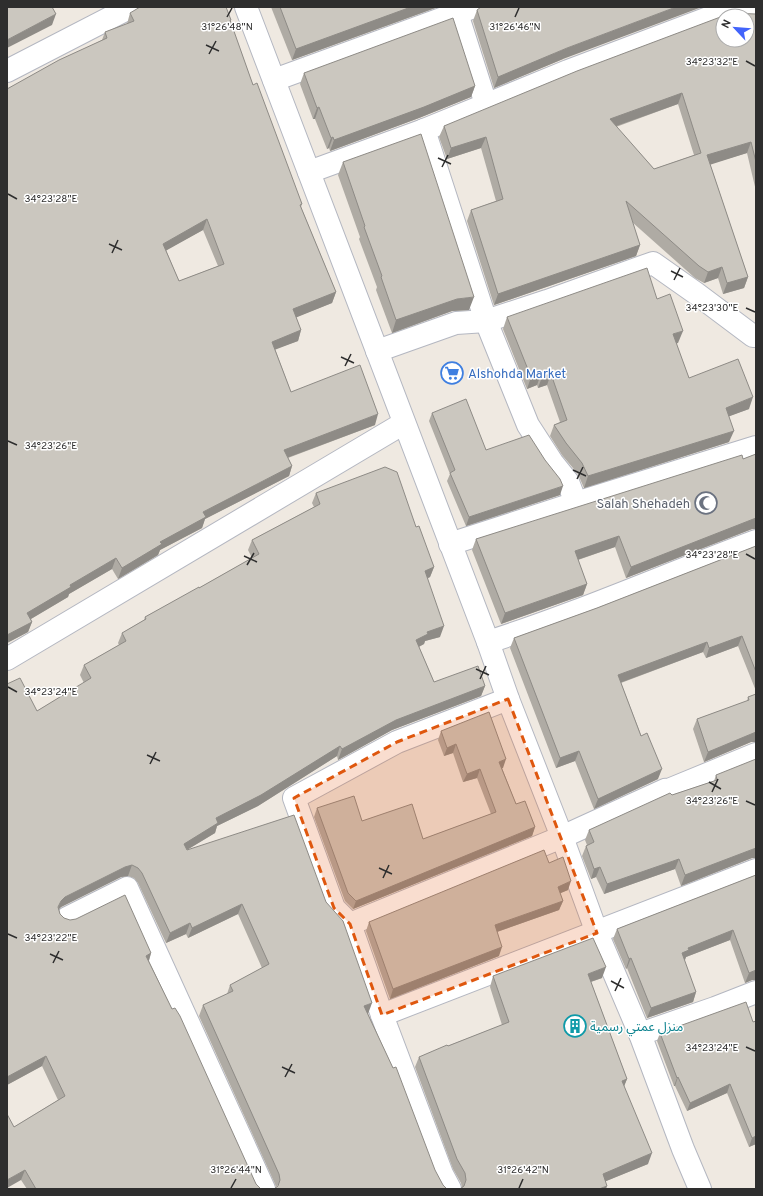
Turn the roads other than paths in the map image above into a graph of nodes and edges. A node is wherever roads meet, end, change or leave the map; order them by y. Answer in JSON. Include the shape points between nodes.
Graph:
{"nodes":[{"id":1,"x":131,"y":7,"type":"edge"},
{"id":2,"x":246,"y":7,"type":"edge"},
{"id":3,"x":462,"y":9,"type":"edge"},
{"id":4,"x":756,"y":13,"type":"edge"},
{"id":5,"x":7,"y":71,"type":"edge"},
{"id":6,"x":274,"y":80,"type":"junction"},
{"id":7,"x":486,"y":104,"type":"junction"},
{"id":8,"x":424,"y":130,"type":"junction"},
{"id":9,"x":310,"y":172,"type":"junction"},
{"id":10,"x":486,"y":321,"type":"junction"},
{"id":11,"x":756,"y":336,"type":"edge"},
{"id":12,"x":376,"y":351,"type":"junction"},
{"id":13,"x":404,"y":423,"type":"junction"},
{"id":14,"x":756,"y":447,"type":"edge"},
{"id":15,"x":576,"y":503,"type":"junction"},
{"id":16,"x":756,"y":541,"type":"edge"},
{"id":17,"x":450,"y":544,"type":"junction"},
{"id":18,"x":488,"y":642,"type":"junction"},
{"id":19,"x":7,"y":659,"type":"edge"},
{"id":20,"x":508,"y":698,"type":"junction"},
{"id":21,"x":756,"y":754,"type":"edge"},
{"id":22,"x":562,"y":837,"type":"junction"},
{"id":23,"x":756,"y":870,"type":"edge"},
{"id":24,"x":67,"y":918,"type":"edge"},
{"id":25,"x":350,"y":924,"type":"junction"},
{"id":26,"x":597,"y":933,"type":"junction"},
{"id":27,"x":756,"y":992,"type":"edge"},
{"id":28,"x":382,"y":1015,"type":"junction"},
{"id":29,"x":640,"y":1034,"type":"junction"},
{"id":30,"x":264,"y":1189,"type":"edge"},
{"id":31,"x":450,"y":1189,"type":"edge"},
{"id":32,"x":700,"y":1189,"type":"edge"}],
"edges":[{"from":1,"to":5,"type":"street"},
{"from":2,"to":6,"type":"street"},
{"from":3,"to":6,"type":"street"},
{"from":3,"to":7,"type":"street"},
{"from":4,"to":7,"type":"street","via":[[724,12],[568,70]]},
{"from":6,"to":9,"type":"street"},
{"from":7,"to":8,"type":"street"},
{"from":8,"to":9,"type":"street"},
{"from":8,"to":10,"type":"street"},
{"from":9,"to":12,"type":"street"},
{"from":10,"to":11,"type":"street","via":[[653,263]]},
{"from":10,"to":12,"type":"street","via":[[456,323]]},
{"from":10,"to":15,"type":"street","via":[[528,425],[568,482]]},
{"from":12,"to":13,"type":"street"},
{"from":13,"to":17,"type":"street"},
{"from":13,"to":19,"type":"street"},
{"from":14,"to":15,"type":"street"},
{"from":15,"to":17,"type":"street"},
{"from":16,"to":18,"type":"street"},
{"from":17,"to":18,"type":"street"},
{"from":18,"to":20,"type":"street"},
{"from":20,"to":22,"type":"street"},
{"from":20,"to":25,"type":"street","via":[[397,742],[294,798],[334,908]]},
{"from":21,"to":22,"type":"street","via":[[665,790]]},
{"from":22,"to":25,"type":"street"},
{"from":22,"to":26,"type":"street"},
{"from":23,"to":26,"type":"street"},
{"from":24,"to":30,"type":"street","via":[[127,888]]},
{"from":25,"to":28,"type":"street"},
{"from":26,"to":28,"type":"street"},
{"from":26,"to":29,"type":"street"},
{"from":27,"to":29,"type":"street"},
{"from":28,"to":31,"type":"street"},
{"from":29,"to":32,"type":"street"}]}
